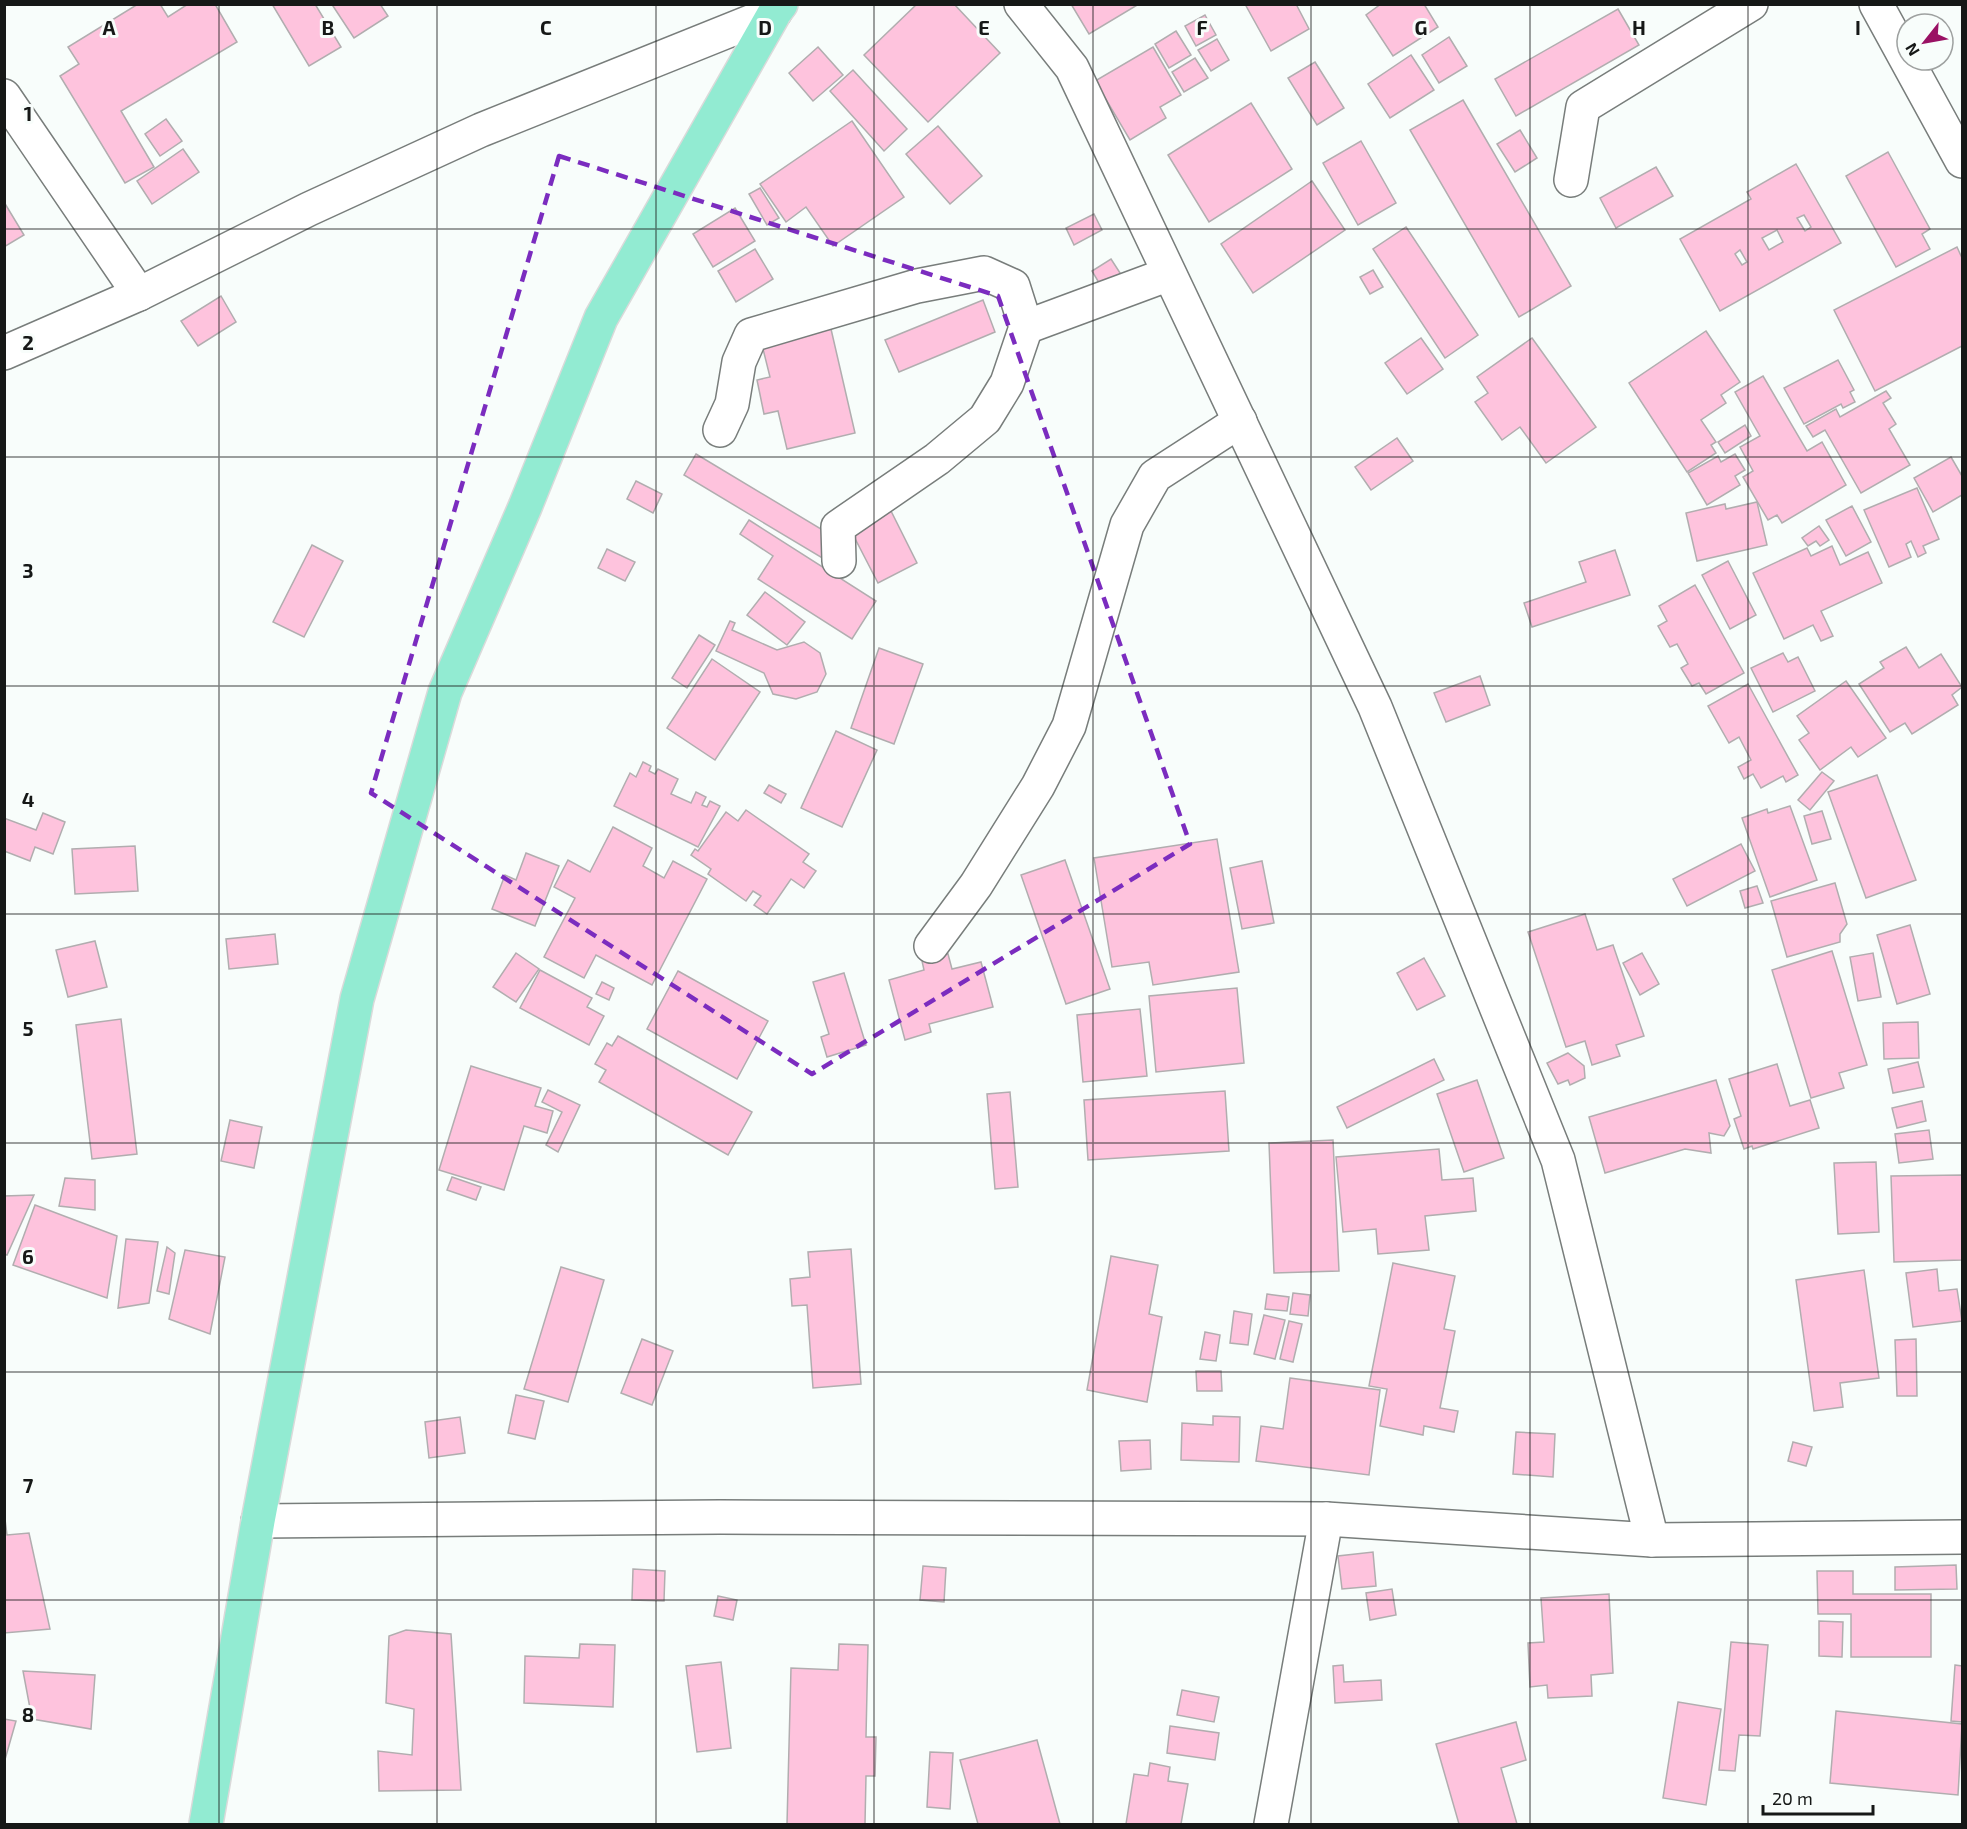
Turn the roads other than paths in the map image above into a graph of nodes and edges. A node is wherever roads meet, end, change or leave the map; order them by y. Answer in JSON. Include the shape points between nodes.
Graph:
{"nodes":[{"id":1,"x":1022,"y":4,"type":"edge"},
{"id":2,"x":1751,"y":4,"type":"edge"},
{"id":3,"x":1876,"y":4,"type":"edge"},
{"id":4,"x":778,"y":8,"type":"edge"},
{"id":5,"x":4,"y":96,"type":"edge"},
{"id":6,"x":1962,"y":161,"type":"edge"},
{"id":7,"x":1571,"y":180,"type":"dead end"},
{"id":8,"x":1169,"y":274,"type":"junction"},
{"id":9,"x":139,"y":294,"type":"junction"},
{"id":10,"x":1026,"y":327,"type":"junction"},
{"id":11,"x":4,"y":353,"type":"edge"},
{"id":12,"x":1240,"y":421,"type":"junction"},
{"id":13,"x":720,"y":430,"type":"dead end"},
{"id":14,"x":839,"y":561,"type":"dead end"},
{"id":15,"x":931,"y":946,"type":"dead end"},
{"id":16,"x":1326,"y":1520,"type":"junction"},
{"id":17,"x":258,"y":1521,"type":"junction"},
{"id":18,"x":1962,"y":1538,"type":"edge"},
{"id":19,"x":1652,"y":1540,"type":"junction"},
{"id":20,"x":206,"y":1824,"type":"edge"},
{"id":21,"x":1271,"y":1824,"type":"edge"}],
"edges":[{"from":1,"to":8,"type":"street","via":[[1072,68]]},
{"from":2,"to":7,"type":"street","via":[[1583,107]]},
{"from":3,"to":6,"type":"street"},
{"from":4,"to":9,"type":"street","via":[[481,130],[309,209]]},
{"from":4,"to":17,"type":"main road","via":[[601,318],[445,692],[357,999]]},
{"from":5,"to":9,"type":"street"},
{"from":8,"to":10,"type":"street"},
{"from":8,"to":12,"type":"street"},
{"from":9,"to":11,"type":"street"},
{"from":10,"to":13,"type":"street","via":[[1013,286],[984,273],[917,286],[751,335],[739,362],[732,404]]},
{"from":10,"to":14,"type":"street","via":[[1007,383],[985,419],[937,459],[838,527]]},
{"from":12,"to":15,"type":"street","via":[[1155,476],[1127,525],[1070,726],[976,885]]},
{"from":12,"to":19,"type":"street","via":[[1375,707],[1558,1160]]},
{"from":16,"to":17,"type":"street","via":[[720,1517]]},
{"from":16,"to":19,"type":"street"},
{"from":16,"to":21,"type":"street"},
{"from":17,"to":20,"type":"main road"},
{"from":18,"to":19,"type":"street"}]}
